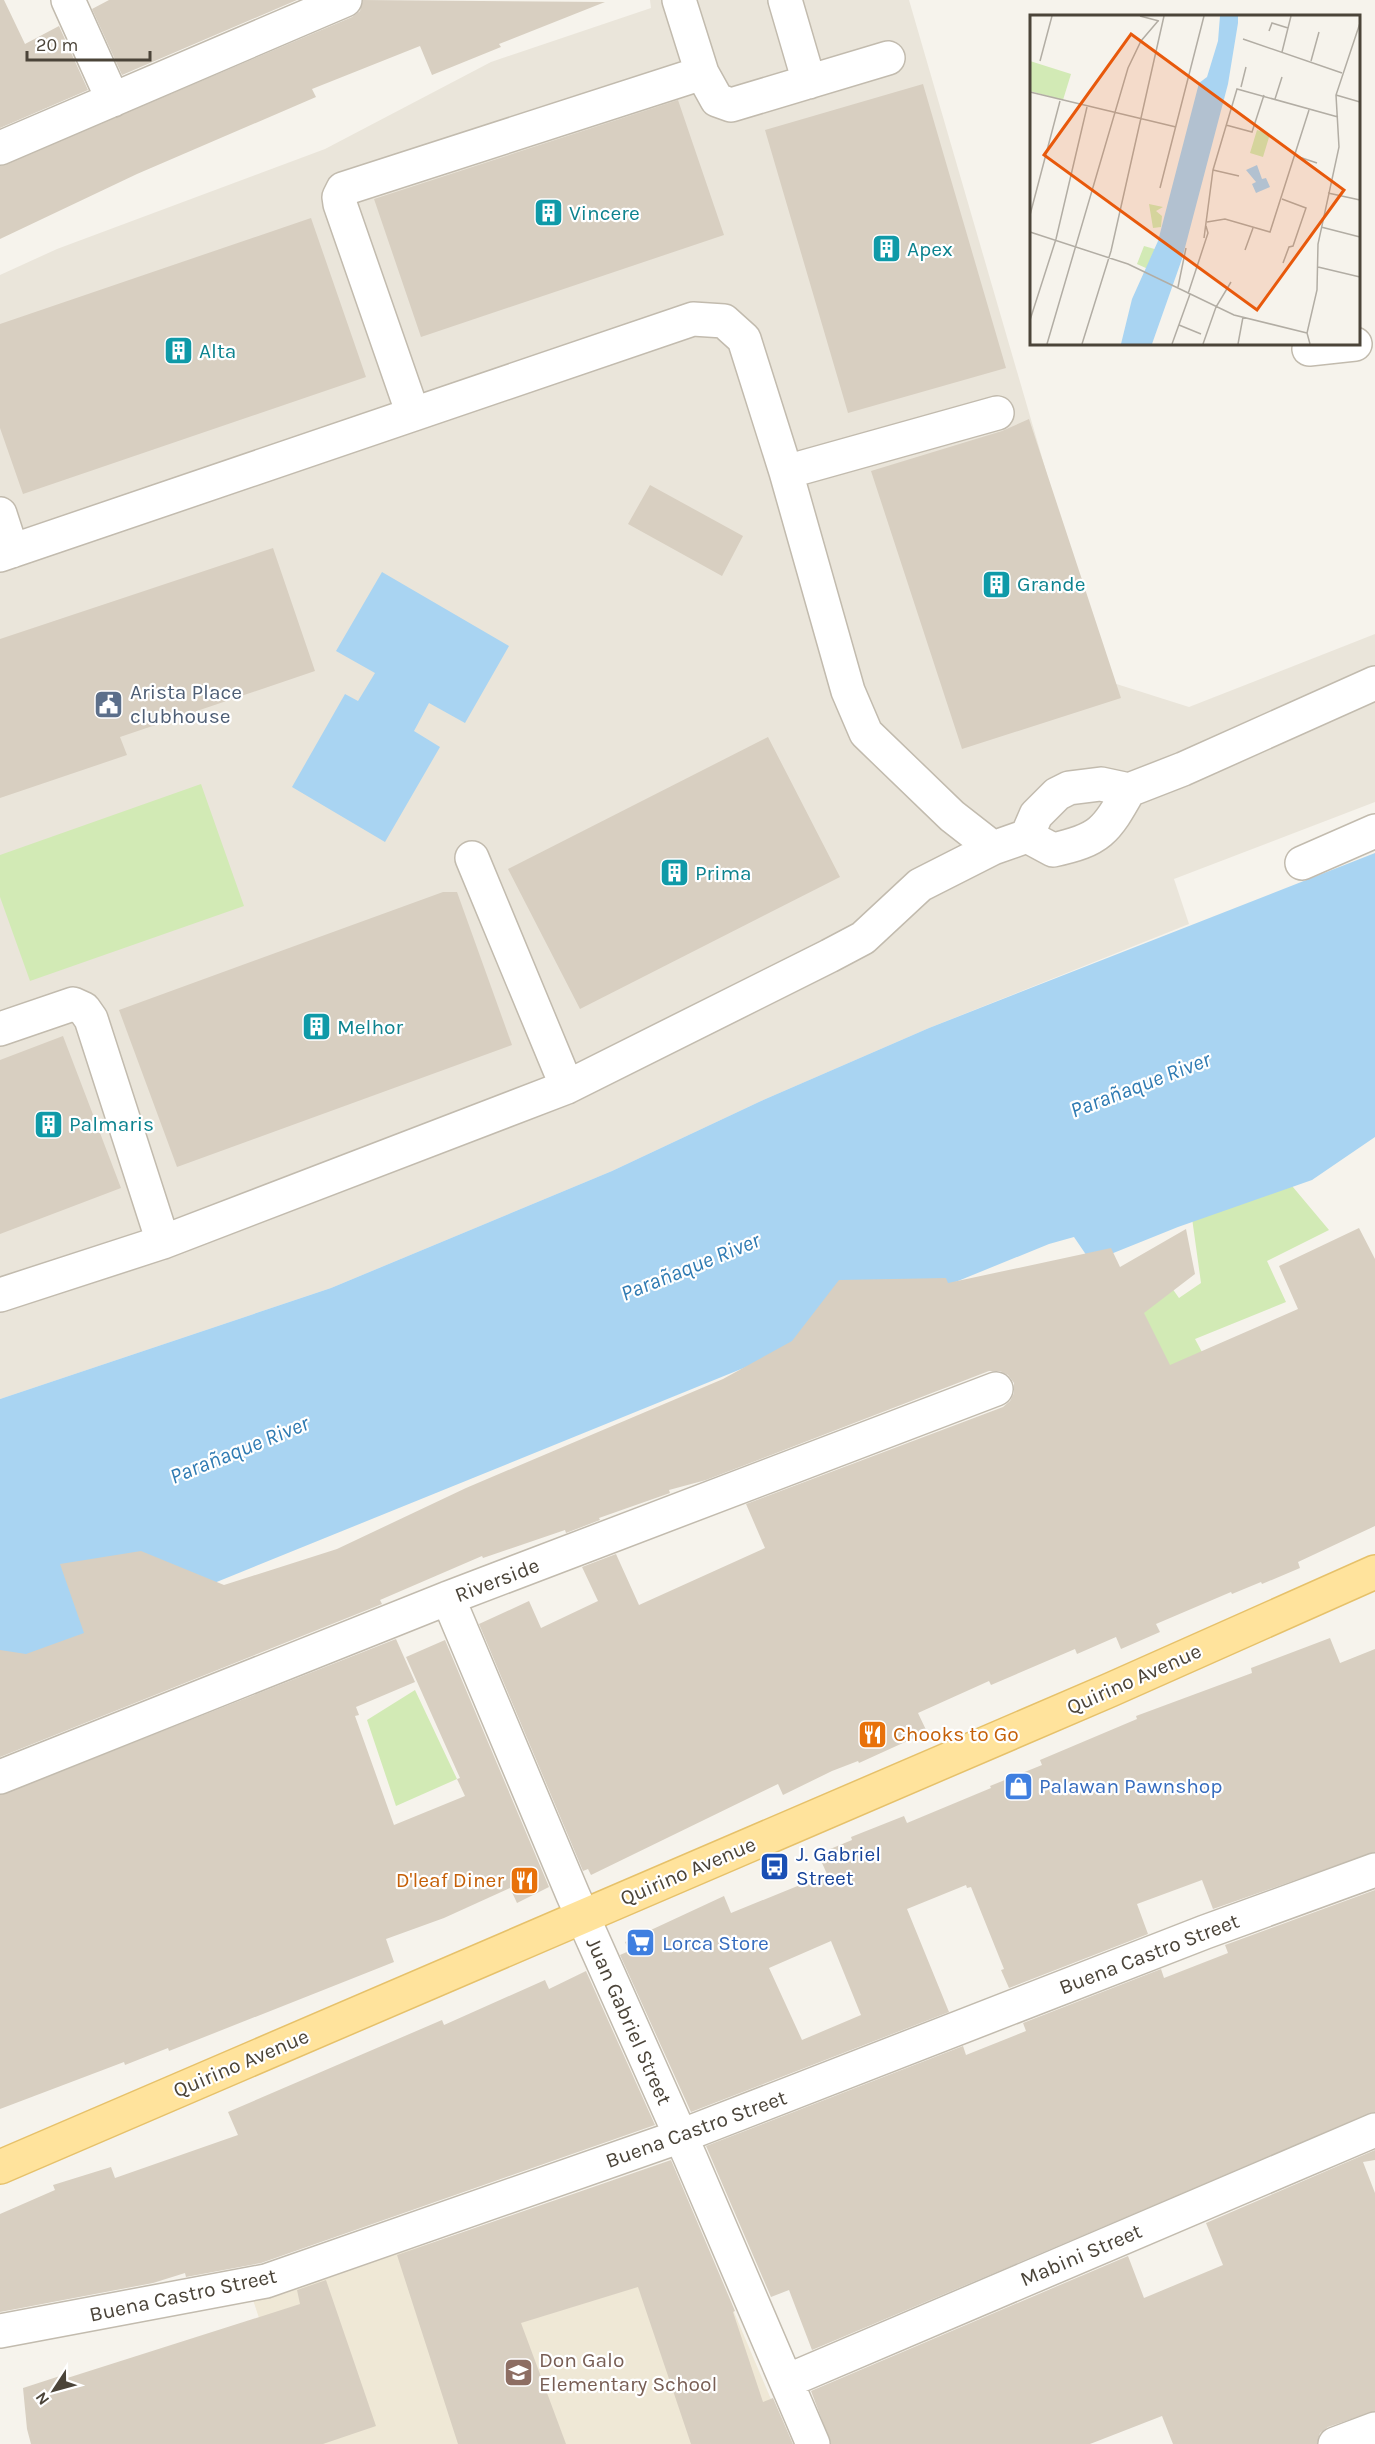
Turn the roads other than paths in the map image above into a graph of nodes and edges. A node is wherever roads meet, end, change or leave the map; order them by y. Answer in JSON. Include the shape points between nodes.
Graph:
{"nodes":[{"id":1,"x":68,"y":0,"type":"edge"},
{"id":2,"x":345,"y":0,"type":"edge"},
{"id":3,"x":679,"y":0,"type":"edge"},
{"id":4,"x":785,"y":0,"type":"edge"},
{"id":5,"x":888,"y":58,"type":"dead end"},
{"id":6,"x":702,"y":74,"type":"junction"},
{"id":7,"x":809,"y":82,"type":"junction"},
{"id":8,"x":113,"y":100,"type":"junction"},
{"id":9,"x":0,"y":148,"type":"edge"},
{"id":10,"x":1375,"y":341,"type":"edge"},
{"id":11,"x":1360,"y":343,"type":"edge"},
{"id":12,"x":1341,"y":345,"type":"edge"},
{"id":13,"x":1309,"y":349,"type":"dead end"},
{"id":14,"x":997,"y":413,"type":"dead end"},
{"id":15,"x":413,"y":414,"type":"junction"},
{"id":16,"x":786,"y":472,"type":"junction"},
{"id":17,"x":0,"y":514,"type":"edge"},
{"id":18,"x":6,"y":553,"type":"edge"},
{"id":19,"x":1375,"y":683,"type":"edge"},
{"id":20,"x":1129,"y":790,"type":"junction"},
{"id":21,"x":1375,"y":831,"type":"edge"},
{"id":22,"x":1027,"y":836,"type":"junction"},
{"id":23,"x":993,"y":848,"type":"junction"},
{"id":24,"x":472,"y":858,"type":"dead end"},
{"id":25,"x":1302,"y":863,"type":"dead end"},
{"id":26,"x":0,"y":1029,"type":"edge"},
{"id":27,"x":567,"y":1088,"type":"junction"},
{"id":28,"x":163,"y":1242,"type":"junction"},
{"id":29,"x":0,"y":1295,"type":"edge"},
{"id":30,"x":996,"y":1389,"type":"dead end"},
{"id":31,"x":1375,"y":1572,"type":"edge"},
{"id":32,"x":448,"y":1598,"type":"junction"},
{"id":33,"x":0,"y":1777,"type":"edge"},
{"id":34,"x":1375,"y":1870,"type":"edge"},
{"id":35,"x":583,"y":1915,"type":"junction"},
{"id":36,"x":1375,"y":2130,"type":"edge"},
{"id":37,"x":681,"y":2136,"type":"junction"},
{"id":38,"x":0,"y":2167,"type":"edge"},
{"id":39,"x":0,"y":2331,"type":"edge"},
{"id":40,"x":787,"y":2381,"type":"junction"},
{"id":41,"x":1375,"y":2429,"type":"edge"},
{"id":42,"x":813,"y":2444,"type":"edge"},
{"id":43,"x":1335,"y":2444,"type":"edge"}],
"edges":[{"from":1,"to":8,"type":"street"},
{"from":2,"to":8,"type":"street"},
{"from":3,"to":6,"type":"street"},
{"from":4,"to":7,"type":"street"},
{"from":5,"to":7,"type":"street"},
{"from":6,"to":7,"type":"street","via":[[717,100],[731,105]]},
{"from":6,"to":15,"type":"street","via":[[343,189],[340,204]]},
{"from":8,"to":9,"type":"street"},
{"from":10,"to":11,"type":"street"},
{"from":12,"to":13,"type":"street"},
{"from":14,"to":16,"type":"street"},
{"from":15,"to":16,"type":"street","via":[[693,319],[724,321],[744,339]]},
{"from":15,"to":18,"type":"street"},
{"from":16,"to":23,"type":"street","via":[[848,691],[866,734],[952,816]]},
{"from":17,"to":18,"type":"street"},
{"from":19,"to":20,"type":"street","via":[[1183,770]]},
{"from":20,"to":22,"type":"street","via":[[1101,784],[1069,788],[1035,815]]},
{"from":20,"to":22,"type":"street","via":[[1110,824],[1085,844],[1053,850]]},
{"from":21,"to":25,"type":"street"},
{"from":22,"to":23,"type":"street"},
{"from":23,"to":27,"type":"street","via":[[920,885],[863,938]]},
{"from":24,"to":27,"type":"street"},
{"from":26,"to":28,"type":"street","via":[[73,1004],[84,1009],[91,1019]]},
{"from":27,"to":28,"type":"street"},
{"from":28,"to":29,"type":"street"},
{"from":30,"to":32,"type":"street","name":"Riverside"},
{"from":31,"to":35,"type":"main road","name":"Quirino Avenue"},
{"from":32,"to":33,"type":"street","name":"Riverside"},
{"from":32,"to":35,"type":"street","name":"Juan Gabriel Street"},
{"from":34,"to":37,"type":"street","name":"Buena Castro Street"},
{"from":35,"to":37,"type":"street","name":"Juan Gabriel Street"},
{"from":35,"to":38,"type":"main road","name":"Quirino Avenue"},
{"from":36,"to":40,"type":"street","name":"Mabini Street"},
{"from":37,"to":39,"type":"street","name":"Buena Castro Street","via":[[267,2281]]},
{"from":37,"to":40,"type":"street","name":"Juan Gabriel Street"},
{"from":40,"to":42,"type":"street","name":"Juan Gabriel Street"},
{"from":41,"to":43,"type":"street"}]}
